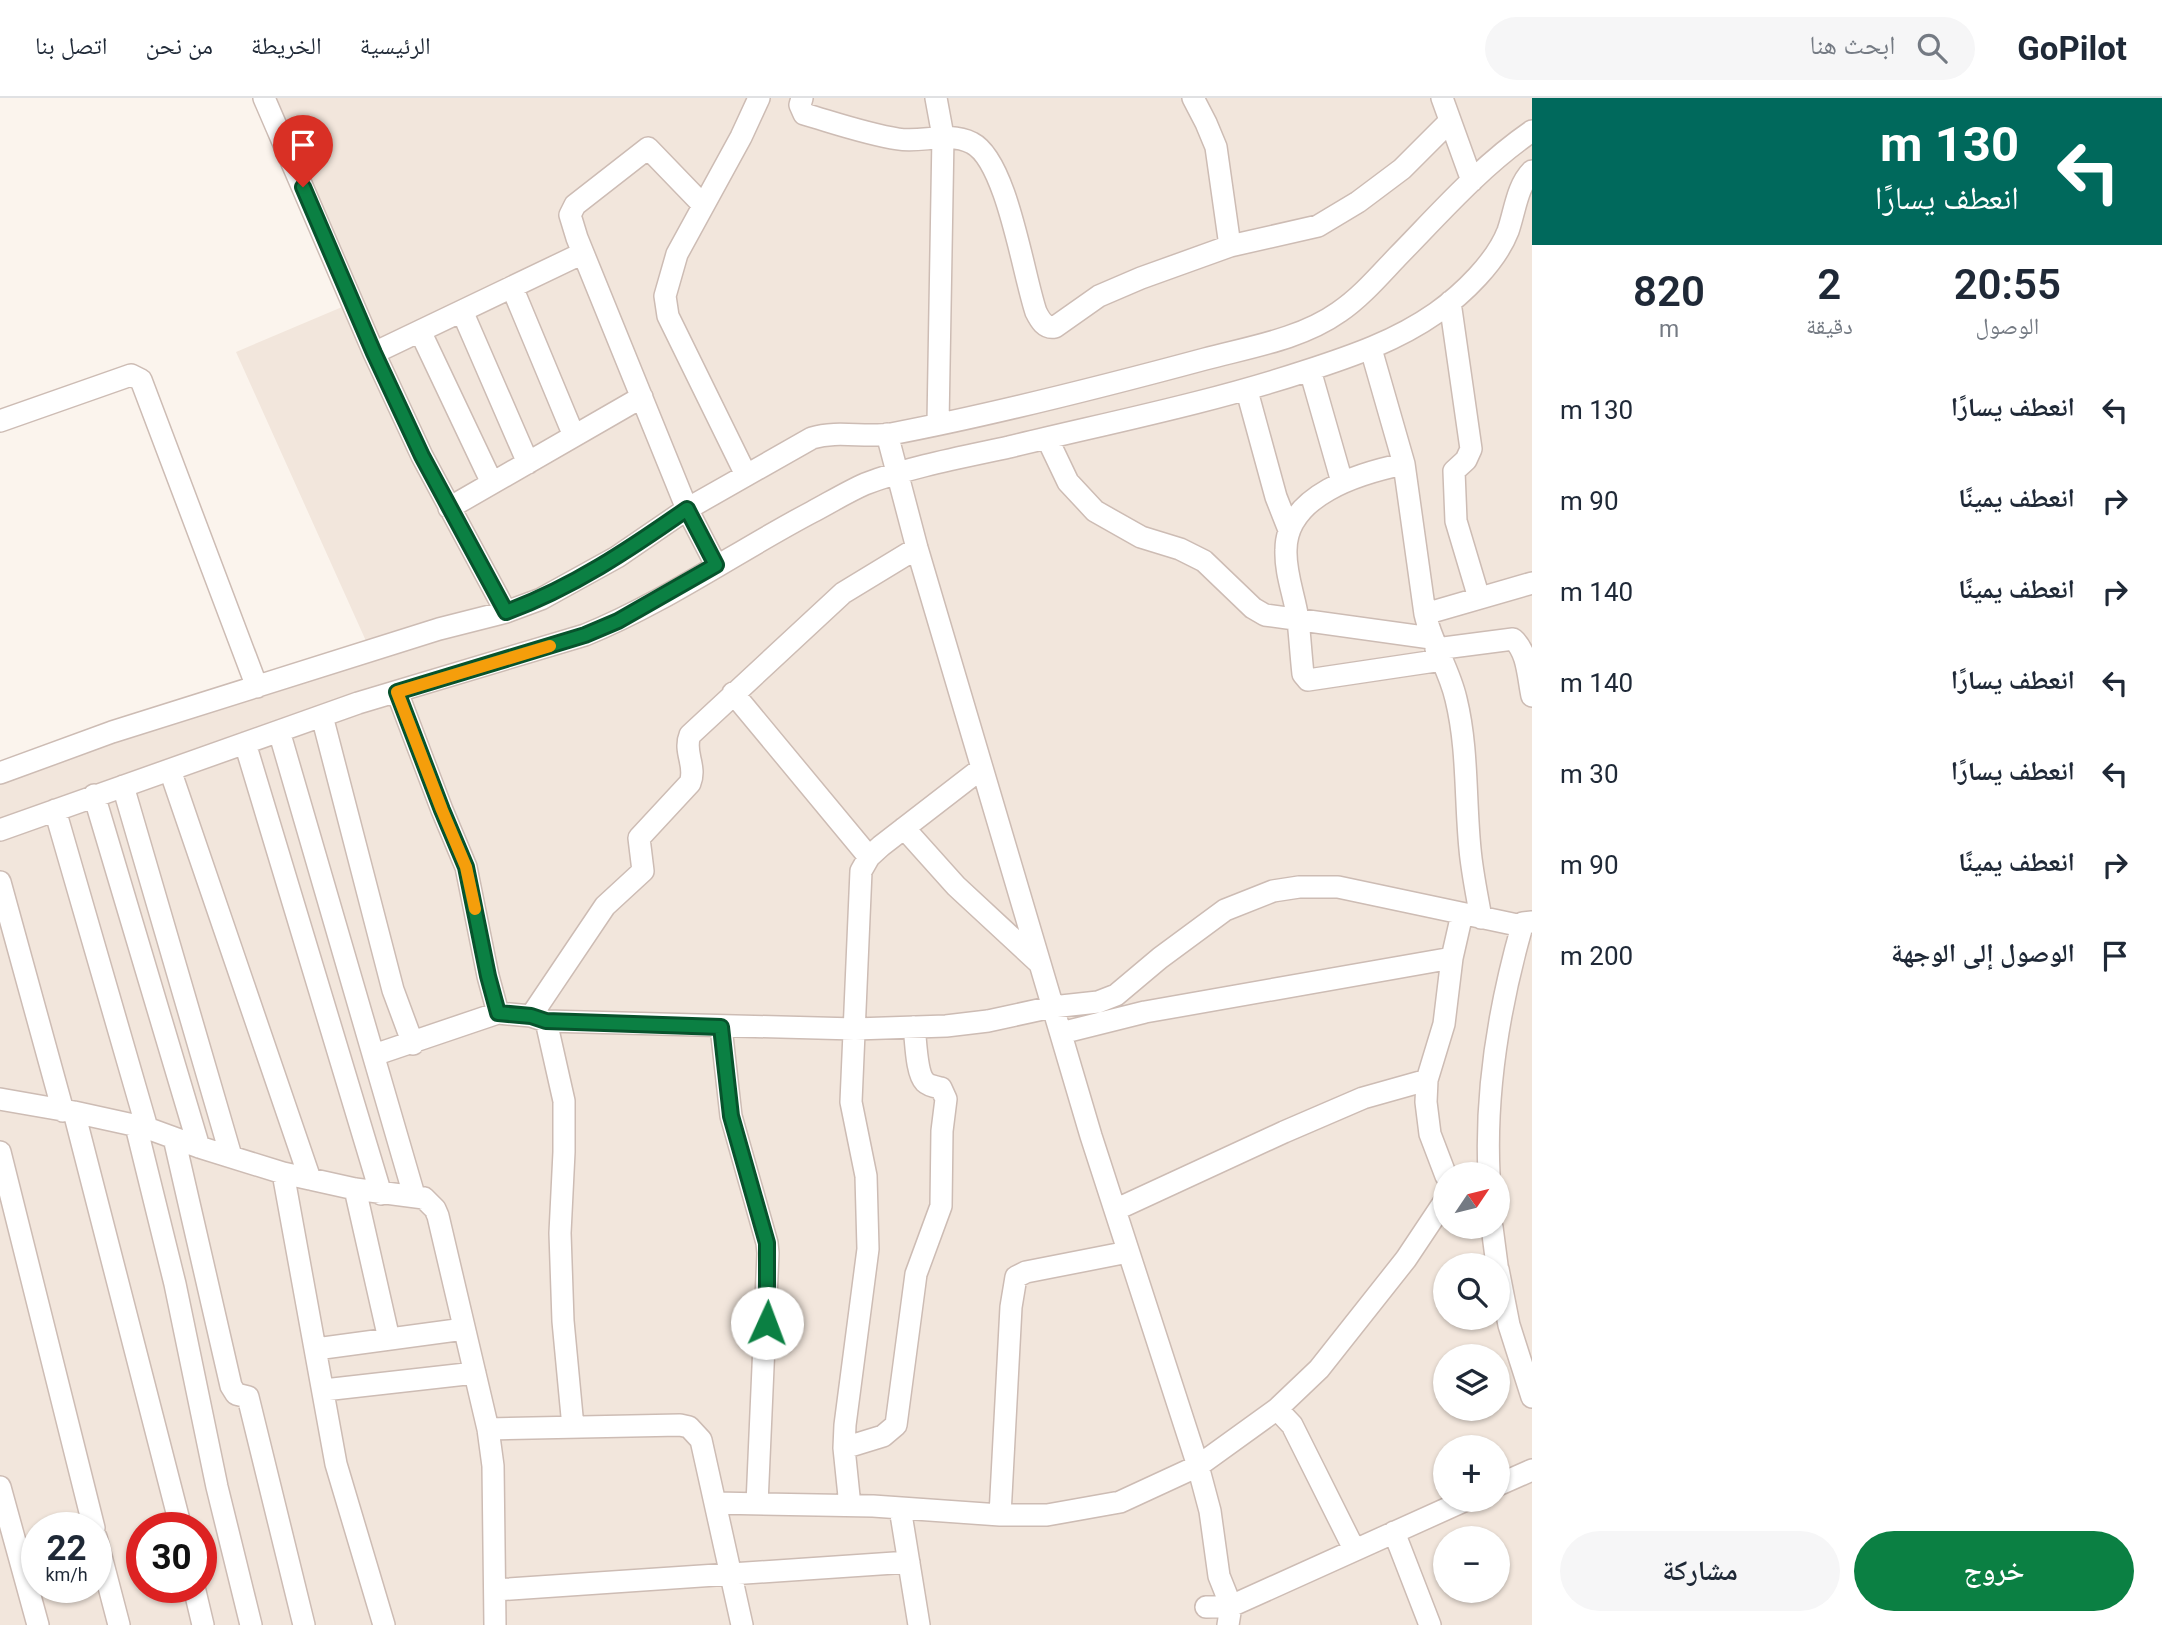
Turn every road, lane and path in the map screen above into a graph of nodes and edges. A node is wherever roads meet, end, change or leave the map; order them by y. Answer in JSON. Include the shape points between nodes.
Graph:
{"nodes":[{"id":1,"x":264,"y":98,"type":"edge"},
{"id":2,"x":759,"y":98,"type":"edge"},
{"id":3,"x":802,"y":98,"type":"edge"},
{"id":4,"x":936,"y":98,"type":"edge"},
{"id":5,"x":1193,"y":98,"type":"edge"},
{"id":6,"x":1442,"y":98,"type":"edge"},
{"id":7,"x":1450,"y":121,"type":"junction"},
{"id":8,"x":1532,"y":131,"type":"edge"},
{"id":9,"x":943,"y":136,"type":"junction"},
{"id":10,"x":1532,"y":170,"type":"edge"},
{"id":11,"x":1472,"y":181,"type":"junction"},
{"id":12,"x":702,"y":205,"type":"junction"},
{"id":13,"x":1230,"y":246,"type":"junction"},
{"id":14,"x":583,"y":253,"type":"junction"},
{"id":15,"x":512,"y":287,"type":"junction"},
{"id":16,"x":1450,"y":302,"type":"junction"},
{"id":17,"x":462,"y":311,"type":"junction"},
{"id":18,"x":420,"y":331,"type":"junction"},
{"id":19,"x":1371,"y":349,"type":"junction"},
{"id":20,"x":374,"y":353,"type":"junction"},
{"id":21,"x":1310,"y":370,"type":"junction"},
{"id":22,"x":1247,"y":391,"type":"junction"},
{"id":23,"x":642,"y":397,"type":"junction"},
{"id":24,"x":0,"y":421,"type":"edge"},
{"id":25,"x":938,"y":424,"type":"junction"},
{"id":26,"x":887,"y":434,"type":"junction"},
{"id":27,"x":574,"y":436,"type":"junction"},
{"id":28,"x":1048,"y":438,"type":"junction"},
{"id":29,"x":527,"y":463,"type":"junction"},
{"id":30,"x":1404,"y":464,"type":"junction"},
{"id":31,"x":746,"y":475,"type":"junction"},
{"id":32,"x":899,"y":475,"type":"junction"},
{"id":33,"x":1342,"y":482,"type":"junction"},
{"id":34,"x":492,"y":483,"type":"junction"},
{"id":35,"x":449,"y":508,"type":"junction"},
{"id":36,"x":687,"y":509,"type":"junction"},
{"id":37,"x":1289,"y":530,"type":"junction"},
{"id":38,"x":917,"y":548,"type":"junction"},
{"id":39,"x":716,"y":565,"type":"junction"},
{"id":40,"x":1532,"y":583,"type":"edge"},
{"id":41,"x":1479,"y":598,"type":"junction"},
{"id":42,"x":506,"y":612,"type":"junction"},
{"id":43,"x":1425,"y":614,"type":"junction"},
{"id":44,"x":1298,"y":619,"type":"junction"},
{"id":45,"x":1436,"y":649,"type":"junction"},
{"id":46,"x":257,"y":687,"type":"junction"},
{"id":47,"x":397,"y":692,"type":"junction"},
{"id":48,"x":733,"y":693,"type":"junction"},
{"id":49,"x":1532,"y":696,"type":"edge"},
{"id":50,"x":323,"y":716,"type":"junction"},
{"id":51,"x":279,"y":732,"type":"junction"},
{"id":52,"x":245,"y":743,"type":"junction"},
{"id":53,"x":982,"y":768,"type":"junction"},
{"id":54,"x":170,"y":770,"type":"junction"},
{"id":55,"x":0,"y":773,"type":"edge"},
{"id":56,"x":123,"y":786,"type":"junction"},
{"id":57,"x":94,"y":795,"type":"junction"},
{"id":58,"x":55,"y":810,"type":"junction"},
{"id":59,"x":904,"y":828,"type":"junction"},
{"id":60,"x":0,"y":830,"type":"edge"},
{"id":61,"x":869,"y":857,"type":"junction"},
{"id":62,"x":0,"y":882,"type":"edge"},
{"id":63,"x":1471,"y":916,"type":"junction"},
{"id":64,"x":1527,"y":924,"type":"edge"},
{"id":65,"x":1452,"y":958,"type":"junction"},
{"id":66,"x":1039,"y":962,"type":"junction"},
{"id":67,"x":1052,"y":1007,"type":"junction"},
{"id":68,"x":498,"y":1013,"type":"junction"},
{"id":69,"x":539,"y":1019,"type":"junction"},
{"id":70,"x":721,"y":1027,"type":"junction"},
{"id":71,"x":914,"y":1027,"type":"junction"},
{"id":72,"x":855,"y":1029,"type":"junction"},
{"id":73,"x":1060,"y":1033,"type":"junction"},
{"id":74,"x":412,"y":1044,"type":"junction"},
{"id":75,"x":374,"y":1055,"type":"junction"},
{"id":76,"x":1427,"y":1080,"type":"junction"},
{"id":77,"x":1,"y":1097,"type":"edge"},
{"id":78,"x":68,"y":1111,"type":"junction"},
{"id":79,"x":141,"y":1127,"type":"junction"},
{"id":80,"x":174,"y":1138,"type":"junction"},
{"id":81,"x":199,"y":1147,"type":"junction"},
{"id":82,"x":0,"y":1152,"type":"edge"},
{"id":83,"x":231,"y":1156,"type":"junction"},
{"id":84,"x":1441,"y":1162,"type":"edge"},
{"id":85,"x":1489,"y":1162,"type":"edge"},
{"id":86,"x":283,"y":1173,"type":"junction"},
{"id":87,"x":310,"y":1179,"type":"junction"},
{"id":88,"x":355,"y":1189,"type":"junction"},
{"id":89,"x":381,"y":1194,"type":"junction"},
{"id":90,"x":414,"y":1195,"type":"junction"},
{"id":91,"x":1115,"y":1210,"type":"junction"},
{"id":92,"x":1433,"y":1218,"type":"edge"},
{"id":93,"x":1128,"y":1252,"type":"junction"},
{"id":94,"x":1510,"y":1328,"type":"edge"},
{"id":95,"x":464,"y":1329,"type":"junction"},
{"id":96,"x":389,"y":1339,"type":"junction"},
{"id":97,"x":316,"y":1349,"type":"junction"},
{"id":98,"x":475,"y":1373,"type":"junction"},
{"id":99,"x":324,"y":1390,"type":"junction"},
{"id":100,"x":1532,"y":1397,"type":"edge"},
{"id":101,"x":1277,"y":1409,"type":"junction"},
{"id":102,"x":573,"y":1427,"type":"junction"},
{"id":103,"x":488,"y":1429,"type":"junction"},
{"id":104,"x":844,"y":1448,"type":"junction"},
{"id":105,"x":1198,"y":1466,"type":"junction"},
{"id":106,"x":1532,"y":1470,"type":"edge"},
{"id":107,"x":1510,"y":1480,"type":"edge"},
{"id":108,"x":0,"y":1487,"type":"edge"},
{"id":109,"x":716,"y":1503,"type":"junction"},
{"id":110,"x":757,"y":1504,"type":"junction"},
{"id":111,"x":850,"y":1506,"type":"junction"},
{"id":112,"x":900,"y":1507,"type":"junction"},
{"id":113,"x":90,"y":1512,"type":"edge"},
{"id":114,"x":177,"y":1512,"type":"edge"},
{"id":115,"x":1439,"y":1512,"type":"edge"},
{"id":116,"x":1000,"y":1516,"type":"junction"},
{"id":117,"x":1394,"y":1532,"type":"junction"},
{"id":118,"x":1354,"y":1549,"type":"junction"},
{"id":119,"x":909,"y":1562,"type":"junction"},
{"id":120,"x":731,"y":1574,"type":"junction"},
{"id":121,"x":1219,"y":1576,"type":"junction"},
{"id":122,"x":495,"y":1590,"type":"junction"},
{"id":123,"x":112,"y":1598,"type":"edge"},
{"id":124,"x":198,"y":1603,"type":"edge"},
{"id":125,"x":1205,"y":1616,"type":"edge"},
{"id":126,"x":1229,"y":1616,"type":"edge"},
{"id":127,"x":38,"y":1625,"type":"edge"},
{"id":128,"x":119,"y":1625,"type":"edge"},
{"id":129,"x":203,"y":1625,"type":"edge"},
{"id":130,"x":251,"y":1625,"type":"edge"},
{"id":131,"x":304,"y":1625,"type":"edge"},
{"id":132,"x":384,"y":1625,"type":"edge"},
{"id":133,"x":495,"y":1625,"type":"edge"},
{"id":134,"x":742,"y":1625,"type":"edge"},
{"id":135,"x":919,"y":1625,"type":"edge"},
{"id":136,"x":1430,"y":1625,"type":"edge"}],
"edges":[{"from":1,"to":20,"type":"street"},
{"from":2,"to":12,"type":"street"},
{"from":3,"to":9,"type":"street","via":[[804,114],[885,136]]},
{"from":4,"to":9,"type":"street"},
{"from":5,"to":13,"type":"street","via":[[1216,147]]},
{"from":6,"to":7,"type":"street"},
{"from":7,"to":11,"type":"street"},
{"from":7,"to":13,"type":"street","via":[[1402,169],[1318,226]]},
{"from":8,"to":11,"type":"street"},
{"from":9,"to":13,"type":"street","via":[[974,144],[993,166],[1036,312],[1050,328],[1099,296]]},
{"from":9,"to":25,"type":"street"},
{"from":10,"to":16,"type":"street","via":[[1497,251]]},
{"from":11,"to":25,"type":"street","via":[[1340,312],[1300,333]]},
{"from":12,"to":14,"type":"street","via":[[648,148],[572,208],[572,225]]},
{"from":12,"to":31,"type":"street","via":[[677,254],[666,296],[668,316]]},
{"from":14,"to":15,"type":"street"},
{"from":14,"to":23,"type":"street"},
{"from":15,"to":17,"type":"street"},
{"from":15,"to":27,"type":"street"},
{"from":16,"to":19,"type":"street","via":[[1410,330]]},
{"from":16,"to":41,"type":"street","via":[[1471,449],[1454,471],[1454,512]]},
{"from":17,"to":18,"type":"street"},
{"from":17,"to":29,"type":"street"},
{"from":18,"to":20,"type":"street"},
{"from":18,"to":34,"type":"street"},
{"from":19,"to":21,"type":"street"},
{"from":19,"to":30,"type":"street"},
{"from":20,"to":35,"type":"street"},
{"from":21,"to":22,"type":"street"},
{"from":21,"to":33,"type":"street"},
{"from":22,"to":28,"type":"street"},
{"from":22,"to":37,"type":"street"},
{"from":23,"to":27,"type":"street"},
{"from":23,"to":36,"type":"street"},
{"from":24,"to":46,"type":"street","via":[[131,375],[138,377]]},
{"from":25,"to":26,"type":"street"},
{"from":26,"to":31,"type":"street","via":[[812,438]]},
{"from":26,"to":32,"type":"street"},
{"from":27,"to":29,"type":"street"},
{"from":28,"to":32,"type":"street"},
{"from":28,"to":44,"type":"street","via":[[1068,482],[1095,511],[1141,537],[1204,561],[1265,615]]},
{"from":29,"to":34,"type":"street"},
{"from":30,"to":33,"type":"street"},
{"from":30,"to":43,"type":"street"},
{"from":31,"to":36,"type":"street"},
{"from":32,"to":38,"type":"street"},
{"from":32,"to":39,"type":"street","via":[[865,484]]},
{"from":33,"to":37,"type":"street","via":[[1303,509]]},
{"from":34,"to":35,"type":"street"},
{"from":35,"to":42,"type":"street"},
{"from":36,"to":39,"type":"street"},
{"from":36,"to":42,"type":"street","via":[[617,557],[541,599]]},
{"from":37,"to":44,"type":"street","via":[[1286,549]]},
{"from":38,"to":48,"type":"street","via":[[843,593]]},
{"from":38,"to":53,"type":"street"},
{"from":39,"to":47,"type":"street","via":[[596,630]]},
{"from":40,"to":41,"type":"street"},
{"from":41,"to":43,"type":"street"},
{"from":42,"to":46,"type":"street"},
{"from":43,"to":45,"type":"street"},
{"from":44,"to":45,"type":"street"},
{"from":44,"to":45,"type":"street","via":[[1303,674],[1308,680]]},
{"from":45,"to":49,"type":"street","via":[[1513,639],[1524,657]]},
{"from":45,"to":63,"type":"street","via":[[1448,670],[1464,742]]},
{"from":46,"to":55,"type":"street"},
{"from":47,"to":50,"type":"street"},
{"from":47,"to":68,"type":"street","via":[[466,867]]},
{"from":48,"to":61,"type":"street"},
{"from":48,"to":69,"type":"street","via":[[690,735],[686,748],[693,776],[690,783],[639,838],[643,871],[605,906]]},
{"from":50,"to":51,"type":"street"},
{"from":50,"to":74,"type":"street","via":[[393,990]]},
{"from":51,"to":52,"type":"street"},
{"from":51,"to":75,"type":"street"},
{"from":52,"to":54,"type":"street"},
{"from":52,"to":89,"type":"street"},
{"from":53,"to":59,"type":"street"},
{"from":53,"to":66,"type":"street"},
{"from":54,"to":56,"type":"street"},
{"from":54,"to":87,"type":"street"},
{"from":56,"to":57,"type":"street"},
{"from":56,"to":83,"type":"street"},
{"from":57,"to":58,"type":"street"},
{"from":57,"to":81,"type":"street"},
{"from":58,"to":60,"type":"street"},
{"from":58,"to":79,"type":"street"},
{"from":59,"to":61,"type":"street"},
{"from":59,"to":66,"type":"street","via":[[956,886]]},
{"from":61,"to":72,"type":"street","via":[[860,881]]},
{"from":62,"to":78,"type":"street"},
{"from":63,"to":64,"type":"street"},
{"from":63,"to":65,"type":"street"},
{"from":63,"to":67,"type":"street","via":[[1338,887],[1273,891],[1225,910],[1116,995],[1098,1002]]},
{"from":64,"to":85,"type":"street","via":[[1507,981],[1496,1038]]},
{"from":65,"to":73,"type":"street","via":[[1145,1012]]},
{"from":65,"to":76,"type":"street","via":[[1444,1024]]},
{"from":66,"to":67,"type":"street"},
{"from":67,"to":71,"type":"street","via":[[988,1021]]},
{"from":67,"to":73,"type":"street"},
{"from":68,"to":69,"type":"street"},
{"from":68,"to":74,"type":"street"},
{"from":69,"to":70,"type":"street"},
{"from":69,"to":102,"type":"street","via":[[564,1101],[560,1233]]},
{"from":70,"to":72,"type":"street"},
{"from":70,"to":110,"type":"street","via":[[731,1116],[768,1253]]},
{"from":71,"to":72,"type":"street"},
{"from":71,"to":104,"type":"street","via":[[923,1080],[940,1088],[946,1100],[941,1206],[916,1273],[896,1424],[883,1436]]},
{"from":72,"to":104,"type":"street","via":[[850,1102],[866,1176],[868,1249]]},
{"from":73,"to":91,"type":"street"},
{"from":74,"to":75,"type":"street"},
{"from":75,"to":90,"type":"street"},
{"from":76,"to":84,"type":"street","via":[[1430,1134]]},
{"from":76,"to":91,"type":"street","via":[[1363,1098]]},
{"from":77,"to":78,"type":"street"},
{"from":78,"to":79,"type":"street"},
{"from":78,"to":114,"type":"street"},
{"from":79,"to":80,"type":"street"},
{"from":79,"to":130,"type":"street"},
{"from":80,"to":81,"type":"street"},
{"from":80,"to":131,"type":"street","via":[[231,1386],[236,1394],[248,1396]]},
{"from":81,"to":83,"type":"street"},
{"from":82,"to":113,"type":"street"},
{"from":83,"to":86,"type":"street"},
{"from":86,"to":87,"type":"street"},
{"from":86,"to":97,"type":"street"},
{"from":87,"to":88,"type":"street"},
{"from":88,"to":89,"type":"street"},
{"from":88,"to":96,"type":"street"},
{"from":89,"to":90,"type":"street"},
{"from":90,"to":95,"type":"street","via":[[435,1209]]},
{"from":91,"to":93,"type":"street"},
{"from":92,"to":101,"type":"street","via":[[1319,1369]]},
{"from":93,"to":105,"type":"street"},
{"from":93,"to":116,"type":"street","via":[[1016,1277]]},
{"from":94,"to":100,"type":"street"},
{"from":95,"to":96,"type":"street"},
{"from":95,"to":98,"type":"street"},
{"from":96,"to":97,"type":"street"},
{"from":97,"to":99,"type":"street"},
{"from":98,"to":99,"type":"street"},
{"from":98,"to":103,"type":"street"},
{"from":99,"to":132,"type":"street","via":[[336,1464]]},
{"from":101,"to":105,"type":"street"},
{"from":101,"to":118,"type":"street","via":[[1292,1425]]},
{"from":102,"to":103,"type":"street"},
{"from":102,"to":109,"type":"street","via":[[688,1427],[701,1440]]},
{"from":103,"to":122,"type":"street"},
{"from":104,"to":111,"type":"street"},
{"from":105,"to":116,"type":"street","via":[[1120,1502],[1047,1515]]},
{"from":105,"to":121,"type":"street"},
{"from":106,"to":107,"type":"street"},
{"from":108,"to":127,"type":"street"},
{"from":109,"to":110,"type":"street"},
{"from":109,"to":120,"type":"street"},
{"from":110,"to":111,"type":"street"},
{"from":111,"to":112,"type":"street"},
{"from":112,"to":116,"type":"street"},
{"from":112,"to":119,"type":"street"},
{"from":115,"to":117,"type":"street"},
{"from":117,"to":118,"type":"street"},
{"from":117,"to":136,"type":"street"},
{"from":118,"to":126,"type":"street"},
{"from":119,"to":120,"type":"street"},
{"from":119,"to":135,"type":"street"},
{"from":120,"to":122,"type":"street"},
{"from":120,"to":134,"type":"street"},
{"from":121,"to":125,"type":"street"},
{"from":121,"to":126,"type":"street"},
{"from":122,"to":133,"type":"street"},
{"from":123,"to":128,"type":"street"},
{"from":124,"to":129,"type":"street"},
{"from":125,"to":126,"type":"street"}]}
